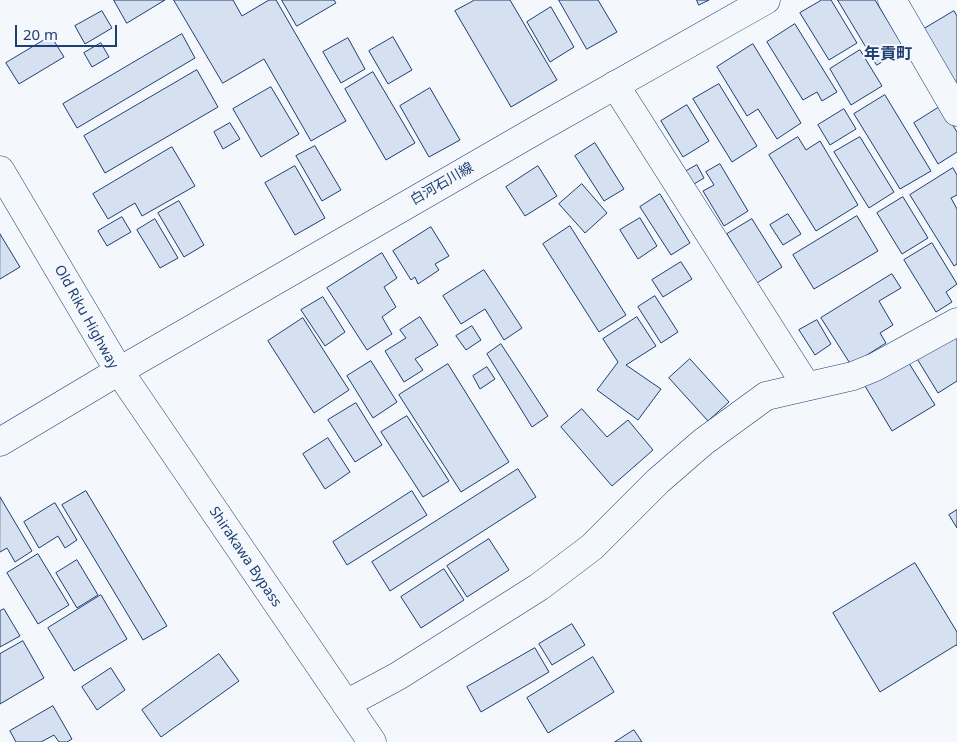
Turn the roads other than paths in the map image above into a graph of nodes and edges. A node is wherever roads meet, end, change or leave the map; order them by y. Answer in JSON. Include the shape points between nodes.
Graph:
{"nodes":[{"id":1,"x":766,"y":0,"type":"edge"},
{"id":2,"x":892,"y":0,"type":"edge"},
{"id":3,"x":615,"y":85,"type":"junction"},
{"id":4,"x":957,"y":112,"type":"edge"},
{"id":5,"x":0,"y":170,"type":"edge"},
{"id":6,"x":957,"y":322,"type":"edge"},
{"id":7,"x":119,"y":371,"type":"junction"},
{"id":8,"x":805,"y":386,"type":"junction"},
{"id":9,"x":0,"y":442,"type":"edge"},
{"id":10,"x":346,"y":704,"type":"junction"},
{"id":11,"x":372,"y":742,"type":"edge"}],
"edges":[{"from":1,"to":3,"type":"main road","name":"白河石川線"},
{"from":2,"to":4,"type":"main road"},
{"from":3,"to":7,"type":"main road","name":"白河石川線"},
{"from":3,"to":8,"type":"main road"},
{"from":5,"to":7,"type":"main road","name":"Old Riku Highway"},
{"from":6,"to":8,"type":"main road","via":[[853,376]]},
{"from":7,"to":9,"type":"main road","name":"Old Riku Highway"},
{"from":7,"to":10,"type":"main road","name":"Shirakawa Bypass"},
{"from":8,"to":10,"type":"main road","via":[[766,396],[703,442],[658,481],[592,547],[539,587],[398,676]]},
{"from":10,"to":11,"type":"main road","name":"Shirakawa Bypass"}]}
